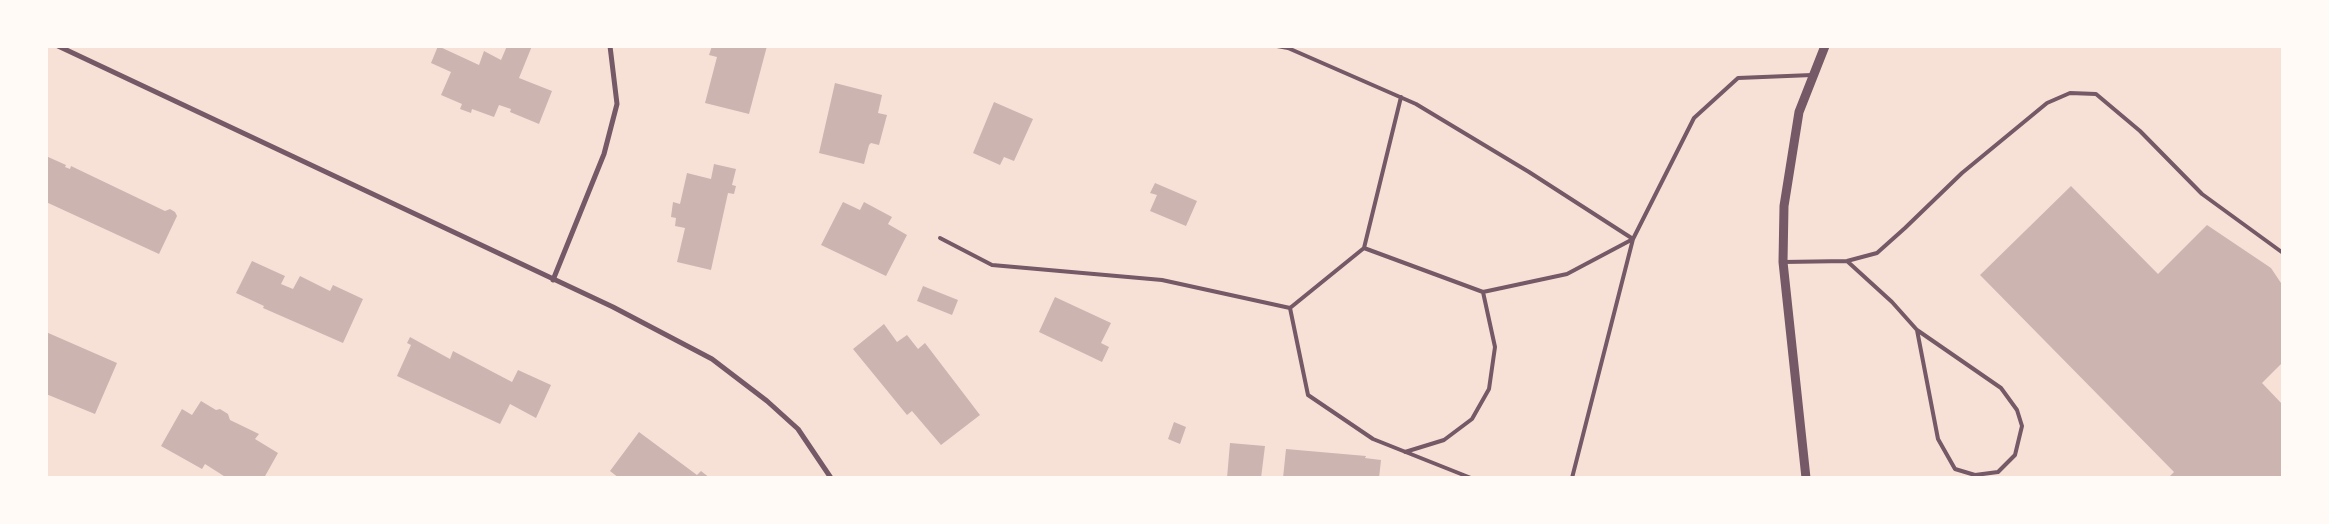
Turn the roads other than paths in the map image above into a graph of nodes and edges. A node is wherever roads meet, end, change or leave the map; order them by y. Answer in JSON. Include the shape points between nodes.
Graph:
{"nodes":[{"id":1,"x":58,"y":46,"type":"edge"},
{"id":2,"x":610,"y":46,"type":"edge"},
{"id":3,"x":1277,"y":46,"type":"edge"},
{"id":4,"x":1825,"y":46,"type":"edge"},
{"id":5,"x":1812,"y":75,"type":"junction"},
{"id":6,"x":1401,"y":97,"type":"junction"},
{"id":7,"x":940,"y":238,"type":"dead end"},
{"id":8,"x":1633,"y":239,"type":"junction"},
{"id":9,"x":1364,"y":248,"type":"junction"},
{"id":10,"x":2283,"y":253,"type":"edge"},
{"id":11,"x":1847,"y":261,"type":"junction"},
{"id":12,"x":1783,"y":262,"type":"junction"},
{"id":13,"x":554,"y":280,"type":"junction"},
{"id":14,"x":1483,"y":292,"type":"junction"},
{"id":15,"x":1290,"y":308,"type":"junction"},
{"id":16,"x":1917,"y":330,"type":"junction"},
{"id":17,"x":1405,"y":452,"type":"junction"},
{"id":18,"x":831,"y":478,"type":"edge"},
{"id":19,"x":1471,"y":478,"type":"edge"},
{"id":20,"x":1572,"y":478,"type":"edge"},
{"id":21,"x":1806,"y":478,"type":"edge"}],
"edges":[{"from":1,"to":13,"type":"street"},
{"from":2,"to":13,"type":"street","via":[[617,104],[604,154]]},
{"from":3,"to":6,"type":"lane"},
{"from":4,"to":5,"type":"street"},
{"from":5,"to":8,"type":"lane","via":[[1738,78],[1694,118]]},
{"from":5,"to":12,"type":"street","via":[[1799,112],[1784,206]]},
{"from":6,"to":8,"type":"lane","via":[[1529,172]]},
{"from":6,"to":9,"type":"lane"},
{"from":7,"to":15,"type":"lane","via":[[992,265],[1162,280]]},
{"from":8,"to":14,"type":"lane","via":[[1567,274]]},
{"from":8,"to":20,"type":"lane"},
{"from":9,"to":14,"type":"lane"},
{"from":9,"to":15,"type":"lane"},
{"from":10,"to":11,"type":"lane","via":[[2202,194],[2140,131],[2096,94],[2070,93],[2047,103],[1876,252]]},
{"from":11,"to":12,"type":"lane"},
{"from":11,"to":16,"type":"lane"},
{"from":12,"to":21,"type":"street"},
{"from":13,"to":18,"type":"street","via":[[712,359],[798,429]]},
{"from":14,"to":17,"type":"lane","via":[[1495,348],[1489,389],[1472,419],[1444,440]]},
{"from":15,"to":17,"type":"lane","via":[[1308,395],[1373,439]]},
{"from":16,"to":16,"type":"lane","via":[[1938,439],[1955,469],[1975,475],[1998,472],[2015,455],[2022,426],[2017,410],[2001,388]]},
{"from":17,"to":19,"type":"lane"}]}
